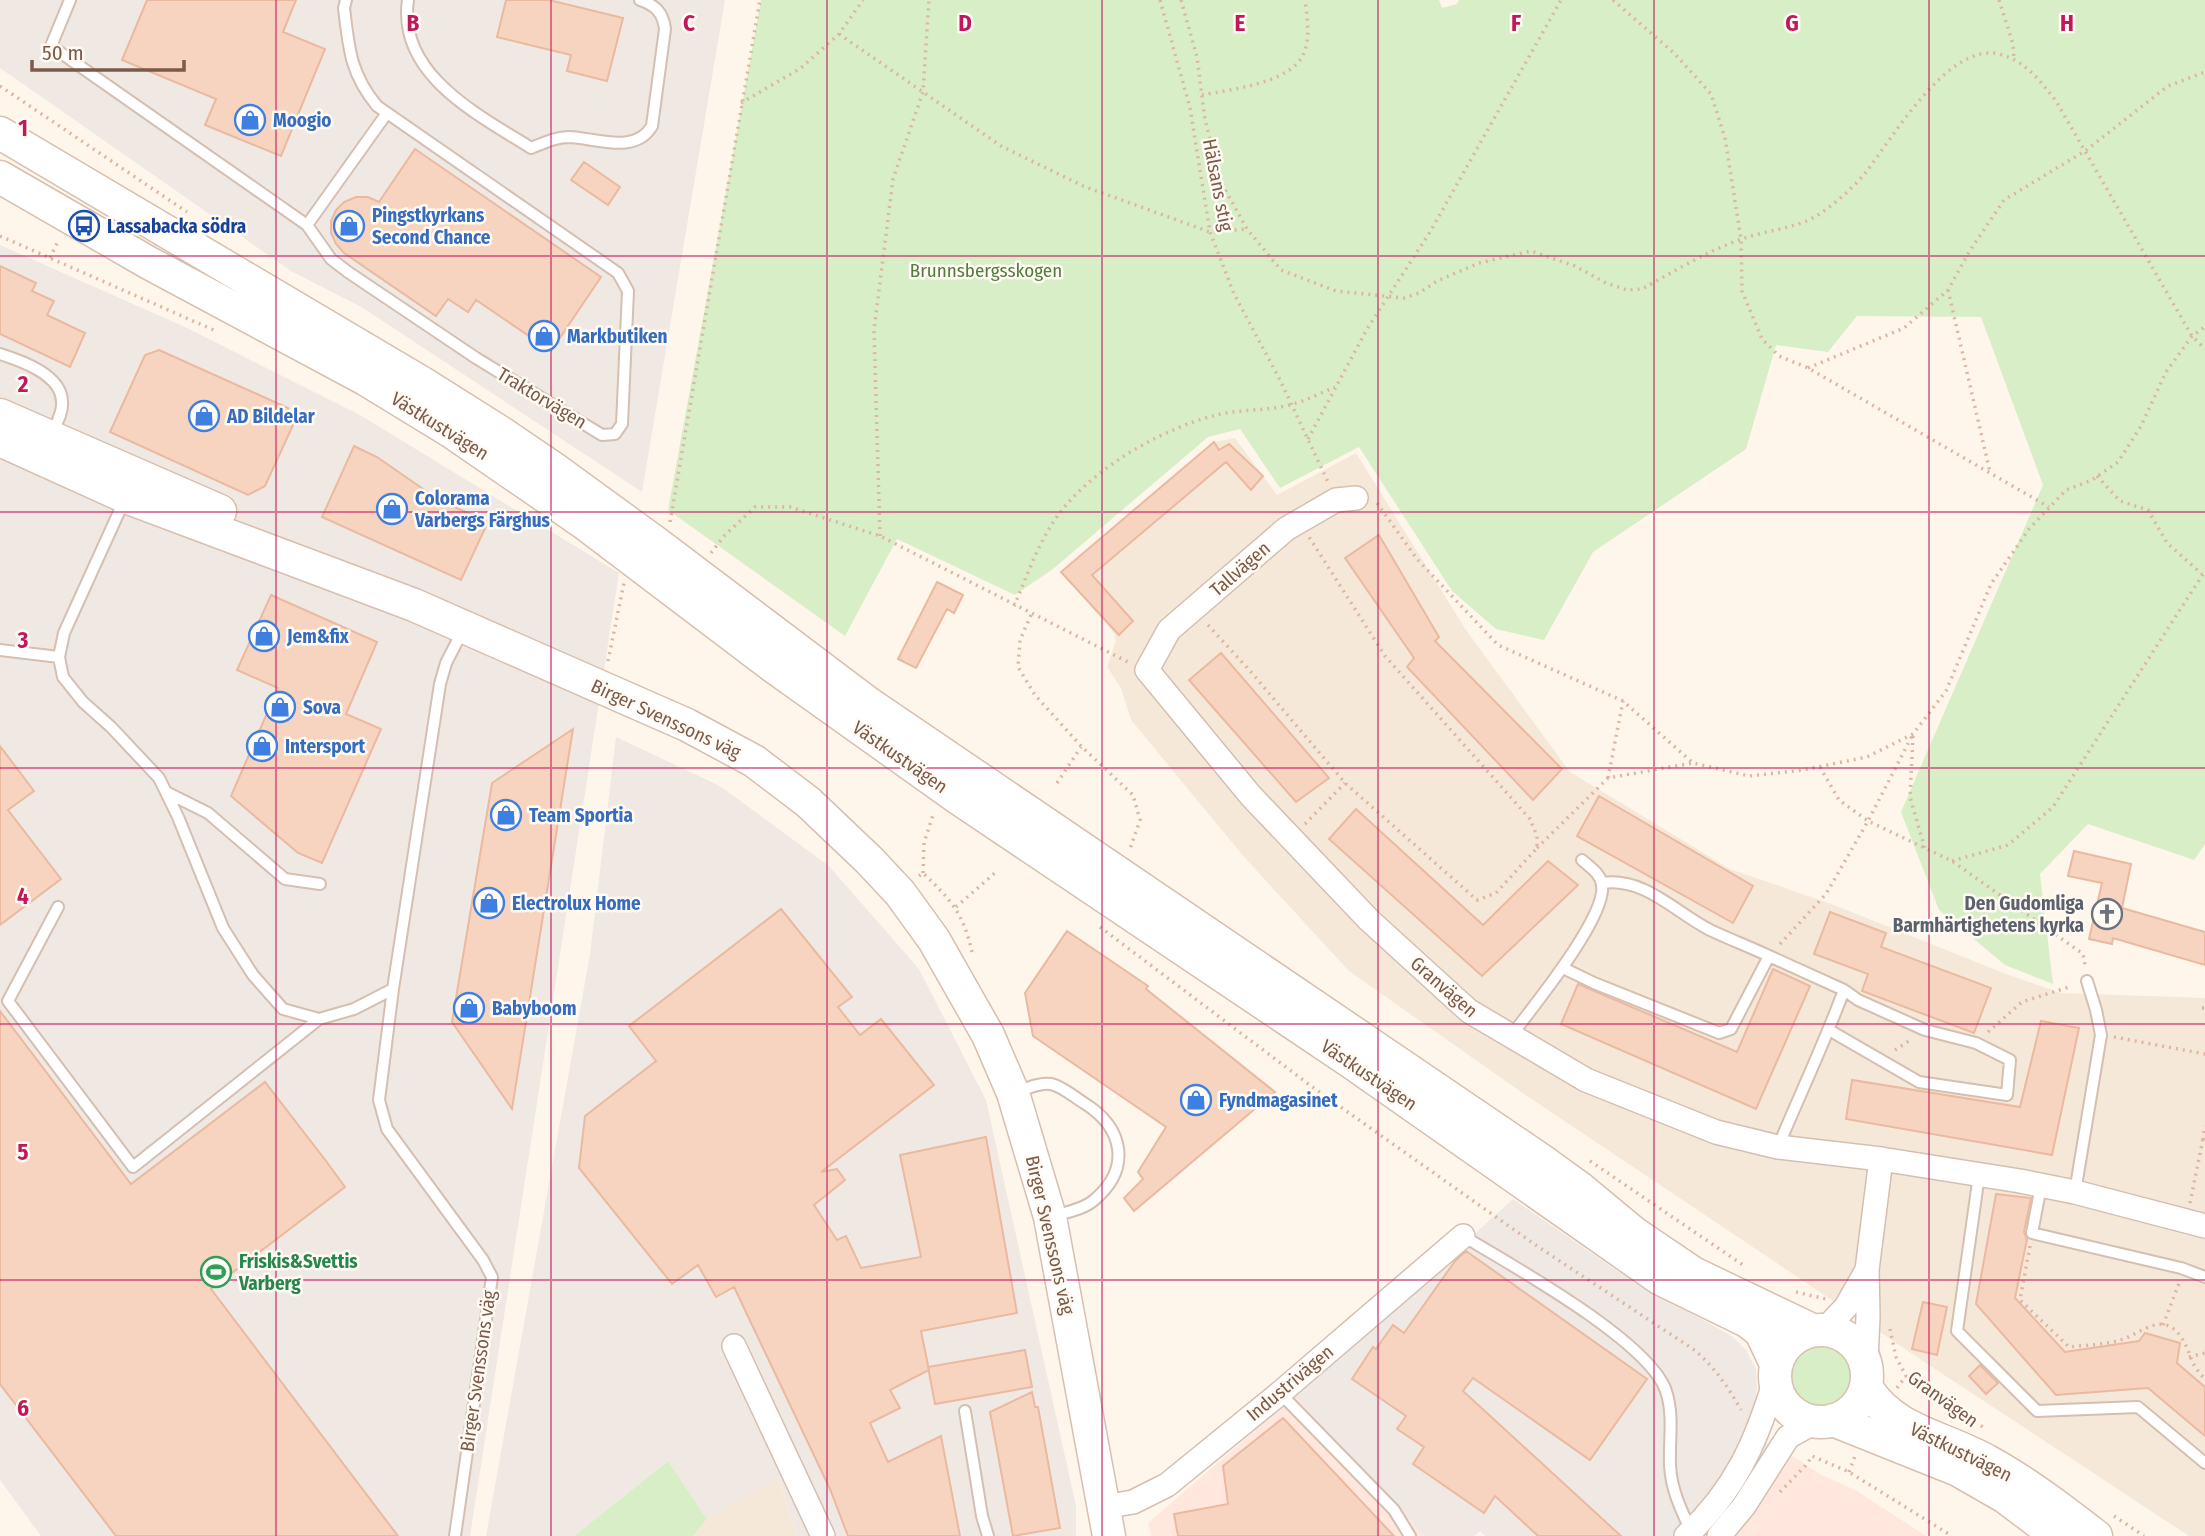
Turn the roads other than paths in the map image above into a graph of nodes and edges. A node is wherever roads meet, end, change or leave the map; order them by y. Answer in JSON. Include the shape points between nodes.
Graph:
{"nodes":[{"id":1,"x":70,"y":0,"type":"edge"},
{"id":2,"x":346,"y":0,"type":"edge"},
{"id":3,"x":408,"y":0,"type":"edge"},
{"id":4,"x":640,"y":0,"type":"edge"},
{"id":5,"x":387,"y":113,"type":"junction"},
{"id":6,"x":0,"y":133,"type":"edge"},
{"id":7,"x":0,"y":147,"type":"edge"},
{"id":8,"x":0,"y":177,"type":"edge"},
{"id":9,"x":90,"y":188,"type":"junction"},
{"id":10,"x":307,"y":225,"type":"junction"},
{"id":11,"x":0,"y":354,"type":"edge"},
{"id":12,"x":0,"y":415,"type":"edge"},
{"id":13,"x":0,"y":440,"type":"edge"},
{"id":14,"x":46,"y":448,"type":"junction"},
{"id":15,"x":131,"y":485,"type":"junction"},
{"id":16,"x":1346,"y":499,"type":"road end"},
{"id":17,"x":464,"y":627,"type":"junction"},
{"id":18,"x":0,"y":650,"type":"edge"},
{"id":19,"x":59,"y":657,"type":"junction"},
{"id":20,"x":1147,"y":670,"type":"joint"},
{"id":21,"x":166,"y":792,"type":"junction"},
{"id":22,"x":1582,"y":860,"type":"dead end"},
{"id":23,"x":1603,"y":883,"type":"junction"},
{"id":24,"x":320,"y":884,"type":"dead end"},
{"id":25,"x":58,"y":907,"type":"dead end"},
{"id":26,"x":1769,"y":956,"type":"junction"},
{"id":27,"x":1563,"y":968,"type":"junction"},
{"id":28,"x":2087,"y":981,"type":"road end"},
{"id":29,"x":393,"y":989,"type":"junction"},
{"id":30,"x":1844,"y":990,"type":"junction"},
{"id":31,"x":318,"y":1019,"type":"junction"},
{"id":32,"x":1829,"y":1030,"type":"junction"},
{"id":33,"x":1511,"y":1036,"type":"junction"},
{"id":34,"x":1013,"y":1093,"type":"junction"},
{"id":35,"x":1779,"y":1147,"type":"junction"},
{"id":36,"x":1881,"y":1159,"type":"junction"},
{"id":37,"x":1979,"y":1175,"type":"junction"},
{"id":38,"x":2040,"y":1186,"type":"junction"},
{"id":39,"x":2075,"y":1192,"type":"junction"},
{"id":40,"x":1050,"y":1217,"type":"junction"},
{"id":41,"x":2196,"y":1223,"type":"edge"},
{"id":42,"x":1463,"y":1236,"type":"joint"},
{"id":43,"x":1867,"y":1270,"type":"junction"},
{"id":44,"x":2205,"y":1278,"type":"edge"},
{"id":45,"x":1828,"y":1322,"type":"junction"},
{"id":46,"x":734,"y":1346,"type":"dead end"},
{"id":47,"x":1776,"y":1372,"type":"junction"},
{"id":48,"x":1866,"y":1375,"type":"junction"},
{"id":49,"x":1280,"y":1393,"type":"junction"},
{"id":50,"x":965,"y":1411,"type":"dead end"},
{"id":51,"x":1828,"y":1421,"type":"junction"},
{"id":52,"x":2205,"y":1463,"type":"edge"},
{"id":53,"x":1106,"y":1522,"type":"edge"},
{"id":54,"x":2103,"y":1525,"type":"edge"},
{"id":55,"x":1691,"y":1534,"type":"edge"},
{"id":56,"x":455,"y":1536,"type":"edge"},
{"id":57,"x":823,"y":1536,"type":"edge"},
{"id":58,"x":988,"y":1536,"type":"edge"},
{"id":59,"x":1410,"y":1536,"type":"edge"},
{"id":60,"x":1719,"y":1536,"type":"edge"},
{"id":61,"x":2057,"y":1536,"type":"edge"}],
"edges":[{"from":1,"to":10,"type":"lane","name":"Traktorvägen","via":[[51,46]]},
{"from":2,"to":5,"type":"lane","name":"Traktorvägen","via":[[350,60],[365,92]]},
{"from":3,"to":4,"type":"lane","via":[[415,51],[427,69],[469,109],[531,148],[568,137],[628,143],[648,133],[665,29],[657,9]]},
{"from":5,"to":10,"type":"lane"},
{"from":5,"to":10,"type":"lane","name":"Traktorvägen","via":[[618,273],[628,291],[622,424],[615,434],[602,435],[348,272],[331,259]]},
{"from":6,"to":9,"type":"street","name":"Västkustvägen"},
{"from":7,"to":9,"type":"street","name":"Västkustvägen"},
{"from":8,"to":47,"type":"street","name":"Västkustvägen","via":[[367,380],[473,446],[958,798],[1384,1085],[1659,1278],[1747,1321],[1761,1332]]},
{"from":9,"to":45,"type":"street","name":"Västkustvägen","via":[[500,432],[868,704],[1541,1160],[1693,1273]]},
{"from":11,"to":14,"type":"lane","via":[[40,372],[60,389],[63,404]]},
{"from":12,"to":14,"type":"street","name":"Birger Svenssons väg"},
{"from":13,"to":14,"type":"street","name":"Birger Svenssons väg"},
{"from":14,"to":15,"type":"street","name":"Birger Svenssons väg"},
{"from":15,"to":17,"type":"street","name":"Birger Svenssons väg","via":[[280,537]]},
{"from":15,"to":19,"type":"lane","via":[[73,609]]},
{"from":16,"to":20,"type":"street","name":"Tallvägen","via":[[1286,528],[1169,630]]},
{"from":17,"to":29,"type":"lane","name":"Birger Svenssons väg","via":[[440,684]]},
{"from":17,"to":34,"type":"street","name":"Birger Svenssons väg","via":[[687,725],[754,761],[808,802],[900,893],[934,940],[988,1035]]},
{"from":18,"to":19,"type":"lane"},
{"from":19,"to":21,"type":"lane","via":[[71,689],[137,753]]},
{"from":20,"to":33,"type":"street","name":"Granvägen","via":[[1243,786],[1369,920],[1469,1011]]},
{"from":21,"to":24,"type":"lane","via":[[208,813],[285,880]]},
{"from":21,"to":31,"type":"lane","via":[[223,928],[253,975],[284,1009]]},
{"from":22,"to":23,"type":"lane"},
{"from":23,"to":26,"type":"lane","via":[[1623,881],[1642,888],[1708,929]]},
{"from":23,"to":27,"type":"lane","via":[[1602,902]]},
{"from":25,"to":31,"type":"lane","via":[[8,1001],[133,1167]]},
{"from":26,"to":27,"type":"lane","via":[[1731,1029],[1719,1033]]},
{"from":26,"to":30,"type":"lane"},
{"from":27,"to":33,"type":"lane"},
{"from":28,"to":39,"type":"lane","via":[[2101,1035]]},
{"from":29,"to":31,"type":"lane","via":[[354,1009]]},
{"from":29,"to":56,"type":"lane","name":"Birger Svenssons väg","via":[[379,1100],[387,1129],[492,1277]]},
{"from":30,"to":32,"type":"lane"},
{"from":30,"to":32,"type":"lane","via":[[1925,1030],[1976,1043],[2010,1060],[2007,1095],[1919,1082]]},
{"from":32,"to":35,"type":"lane"},
{"from":33,"to":35,"type":"street","name":"Granvägen","via":[[1586,1080],[1716,1132]]},
{"from":34,"to":40,"type":"street","name":"Birger Svenssons väg"},
{"from":34,"to":40,"type":"lane","via":[[1034,1086],[1057,1087],[1096,1111],[1117,1138],[1119,1153],[1105,1188],[1092,1202]]},
{"from":35,"to":36,"type":"street","name":"Granvägen"},
{"from":36,"to":37,"type":"street","name":"Granvägen"},
{"from":36,"to":43,"type":"street"},
{"from":37,"to":38,"type":"street","name":"Granvägen"},
{"from":37,"to":52,"type":"lane","via":[[1957,1331],[2037,1411],[2138,1407]]},
{"from":38,"to":39,"type":"street","name":"Granvägen"},
{"from":38,"to":44,"type":"lane","via":[[2032,1233],[2181,1268]]},
{"from":39,"to":41,"type":"street","name":"Granvägen"},
{"from":40,"to":53,"type":"street","name":"Birger Svenssons väg"},
{"from":42,"to":49,"type":"street","name":"Industrivägen"},
{"from":42,"to":55,"type":"lane","via":[[1605,1325],[1654,1369],[1665,1390],[1671,1419],[1674,1492]]},
{"from":43,"to":45,"type":"street"},
{"from":43,"to":48,"type":"street","via":[[1878,1317]]},
{"from":45,"to":47,"type":"street","via":[[1789,1342]]},
{"from":45,"to":48,"type":"street","via":[[1854,1342]]},
{"from":46,"to":57,"type":"street"},
{"from":47,"to":51,"type":"street","via":[[1783,1401],[1793,1413],[1807,1420]]},
{"from":47,"to":55,"type":"street","via":[[1750,1452]]},
{"from":48,"to":51,"type":"street","via":[[1854,1408]]},
{"from":48,"to":54,"type":"street","name":"Västkustvägen","via":[[1881,1408],[1896,1420],[1986,1460]]},
{"from":49,"to":53,"type":"street","name":"Industrivägen","via":[[1167,1485]]},
{"from":49,"to":59,"type":"lane","via":[[1394,1510]]},
{"from":50,"to":58,"type":"lane"},
{"from":51,"to":60,"type":"street","via":[[1788,1437]]},
{"from":51,"to":61,"type":"street","name":"Västkustvägen","via":[[1958,1470],[2005,1497]]}]}
